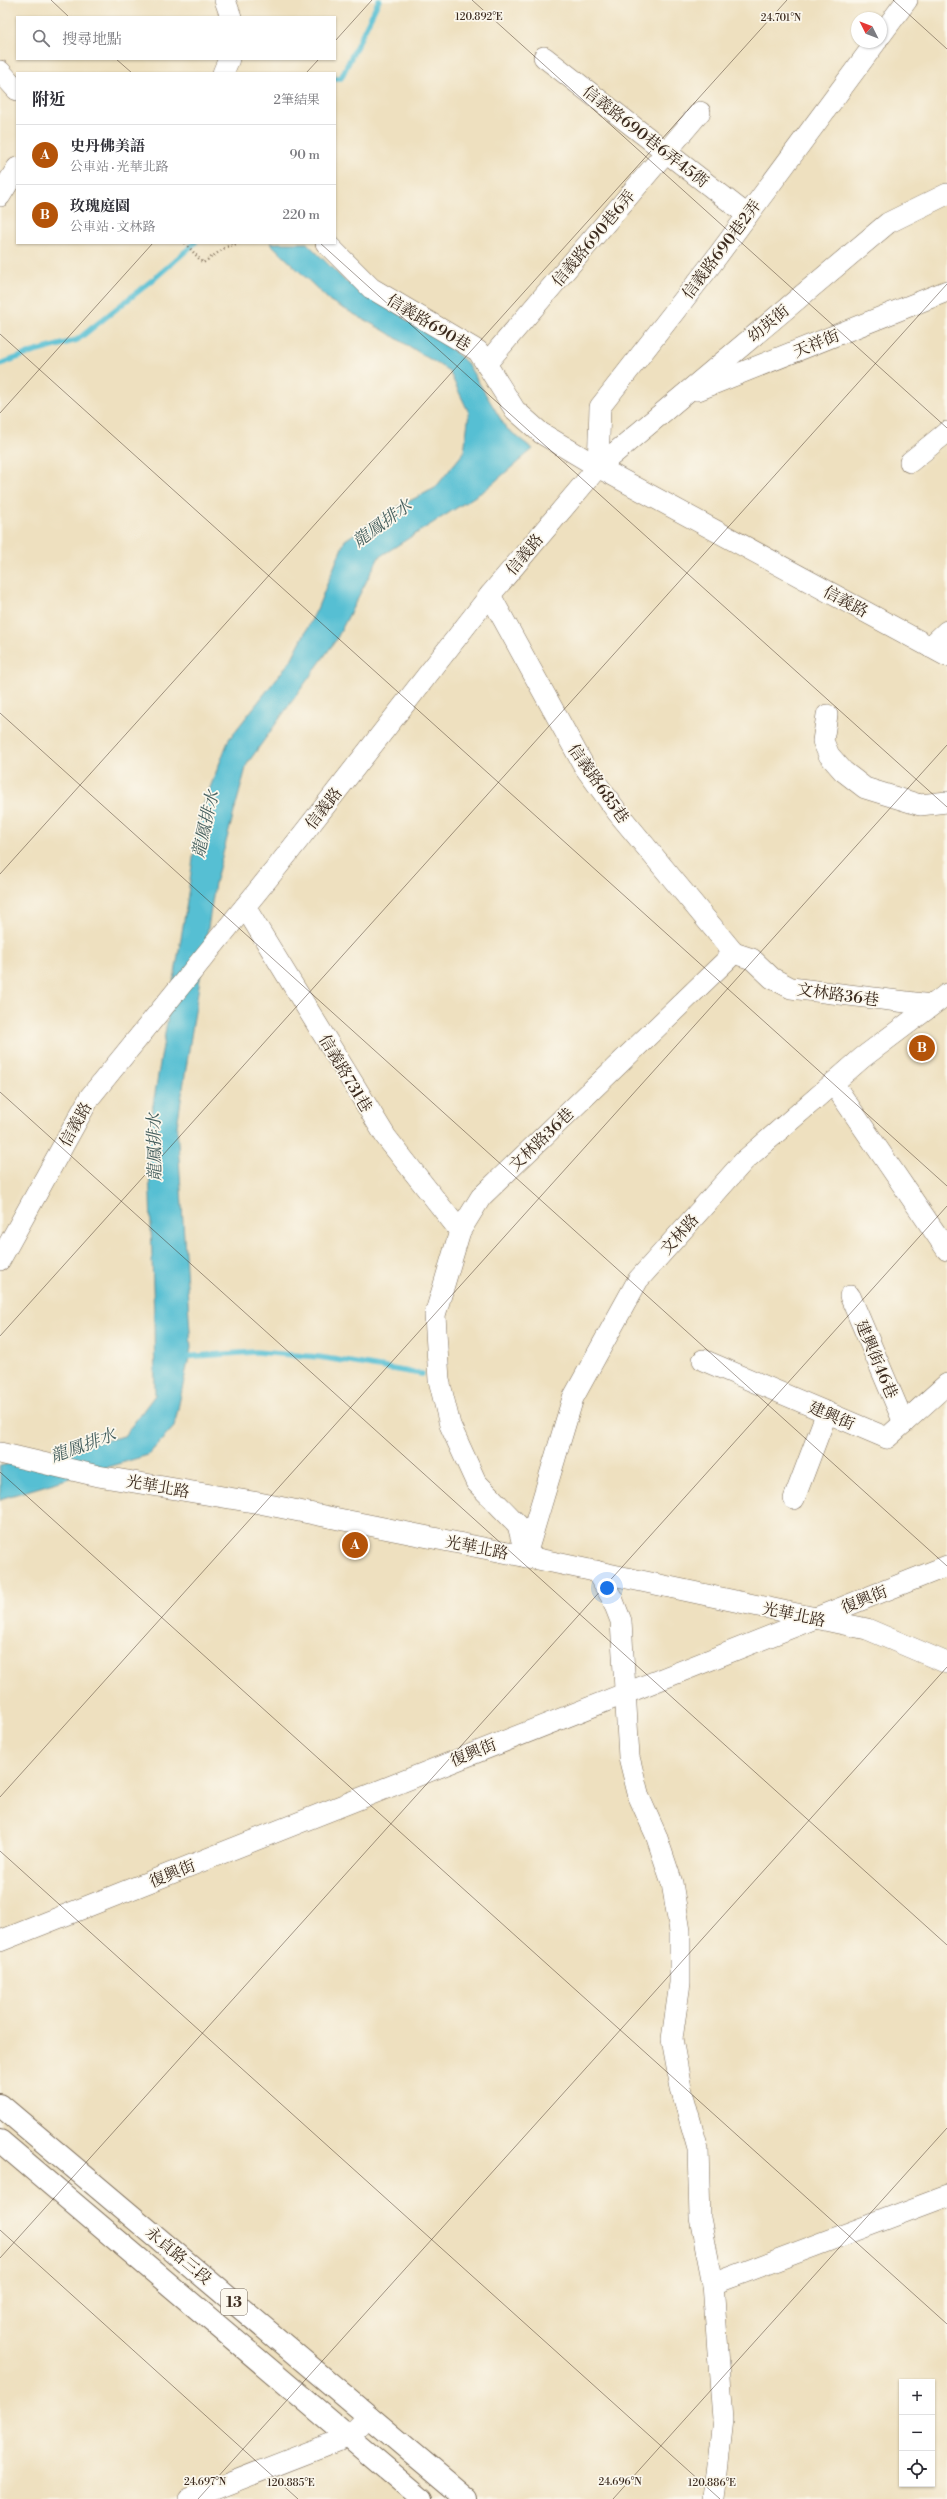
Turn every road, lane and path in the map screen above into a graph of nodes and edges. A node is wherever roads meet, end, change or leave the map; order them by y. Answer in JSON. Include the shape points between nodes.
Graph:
{"nodes":[{"id":1,"x":225,"y":0,"type":"edge"},
{"id":2,"x":907,"y":0,"type":"edge"},
{"id":3,"x":231,"y":16,"type":"edge"},
{"id":4,"x":887,"y":27,"type":"edge"},
{"id":5,"x":872,"y":48,"type":"edge"},
{"id":6,"x":544,"y":57,"type":"dead end"},
{"id":7,"x":229,"y":60,"type":"edge"},
{"id":8,"x":0,"y":72,"type":"edge"},
{"id":9,"x":223,"y":72,"type":"edge"},
{"id":10,"x":16,"y":89,"type":"edge"},
{"id":11,"x":700,"y":112,"type":"dead end"},
{"id":12,"x":666,"y":152,"type":"junction"},
{"id":13,"x":16,"y":170,"type":"edge"},
{"id":14,"x":947,"y":194,"type":"edge"},
{"id":15,"x":0,"y":196,"type":"edge"},
{"id":16,"x":747,"y":215,"type":"junction"},
{"id":17,"x":186,"y":244,"type":"edge"},
{"id":18,"x":235,"y":244,"type":"edge"},
{"id":19,"x":327,"y":244,"type":"edge"},
{"id":20,"x":947,"y":291,"type":"edge"},
{"id":21,"x":486,"y":364,"type":"junction"},
{"id":22,"x":685,"y":395,"type":"junction"},
{"id":23,"x":947,"y":432,"type":"edge"},
{"id":24,"x":910,"y":462,"type":"dead end"},
{"id":25,"x":598,"y":467,"type":"junction"},
{"id":26,"x":490,"y":595,"type":"junction"},
{"id":27,"x":947,"y":631,"type":"edge"},
{"id":28,"x":939,"y":652,"type":"edge"},
{"id":29,"x":827,"y":715,"type":"dead end"},
{"id":30,"x":947,"y":802,"type":"edge"},
{"id":31,"x":245,"y":906,"type":"junction"},
{"id":32,"x":734,"y":953,"type":"junction"},
{"id":33,"x":939,"y":999,"type":"edge"},
{"id":34,"x":833,"y":1083,"type":"junction"},
{"id":35,"x":460,"y":1231,"type":"junction"},
{"id":36,"x":947,"y":1250,"type":"edge"},
{"id":37,"x":0,"y":1260,"type":"edge"},
{"id":38,"x":850,"y":1296,"type":"dead end"},
{"id":39,"x":703,"y":1360,"type":"dead end"},
{"id":40,"x":946,"y":1386,"type":"edge"},
{"id":41,"x":826,"y":1412,"type":"junction"},
{"id":42,"x":904,"y":1423,"type":"junction"},
{"id":43,"x":0,"y":1453,"type":"edge"},
{"id":44,"x":794,"y":1499,"type":"dead end"},
{"id":45,"x":526,"y":1557,"type":"junction"},
{"id":46,"x":947,"y":1566,"type":"edge"},
{"id":47,"x":596,"y":1571,"type":"junction"},
{"id":48,"x":815,"y":1618,"type":"junction"},
{"id":49,"x":947,"y":1663,"type":"edge"},
{"id":50,"x":626,"y":1691,"type":"junction"},
{"id":51,"x":0,"y":1941,"type":"edge"},
{"id":52,"x":0,"y":2105,"type":"edge"},
{"id":53,"x":0,"y":2141,"type":"edge"},
{"id":54,"x":947,"y":2196,"type":"edge"},
{"id":55,"x":713,"y":2284,"type":"junction"},
{"id":56,"x":369,"y":2416,"type":"junction"},
{"id":57,"x":348,"y":2437,"type":"junction"},
{"id":58,"x":189,"y":2499,"type":"edge"},
{"id":59,"x":422,"y":2499,"type":"edge"},
{"id":60,"x":466,"y":2499,"type":"edge"},
{"id":61,"x":714,"y":2499,"type":"edge"}],
"edges":[{"from":1,"to":3,"type":"street"},
{"from":2,"to":4,"type":"street"},
{"from":5,"to":16,"type":"street","name":"信義路690巷2弄"},
{"from":6,"to":12,"type":"street","name":"信義路690巷6弄45衖"},
{"from":7,"to":9,"type":"street"},
{"from":8,"to":10,"type":"street"},
{"from":11,"to":12,"type":"street","name":"信義路690巷6弄"},
{"from":12,"to":16,"type":"street","name":"信義路690巷6弄45衖"},
{"from":12,"to":21,"type":"street","name":"信義路690巷6弄"},
{"from":13,"to":15,"type":"street"},
{"from":14,"to":22,"type":"street","name":"幼英街","via":[[888,223]]},
{"from":16,"to":25,"type":"street","name":"信義路690巷2弄","via":[[600,407]]},
{"from":17,"to":18,"type":"path","via":[[203,263],[226,247]]},
{"from":19,"to":21,"type":"street","name":"信義路690巷","via":[[370,288],[478,351]]},
{"from":20,"to":22,"type":"street","name":"天祥街"},
{"from":21,"to":25,"type":"street","name":"信義路690巷","via":[[515,410],[540,433]]},
{"from":22,"to":25,"type":"street","name":"幼英街"},
{"from":23,"to":24,"type":"street"},
{"from":25,"to":26,"type":"street","name":"信義路"},
{"from":25,"to":28,"type":"street","name":"信義路"},
{"from":26,"to":31,"type":"street","name":"信義路"},
{"from":26,"to":32,"type":"street","name":"信義路685巷","via":[[584,766],[618,813]]},
{"from":27,"to":28,"type":"street"},
{"from":29,"to":30,"type":"street","via":[[823,741],[829,755],[843,771],[865,788],[920,805]]},
{"from":31,"to":35,"type":"street","name":"信義路731巷","via":[[386,1137]]},
{"from":31,"to":37,"type":"street","name":"信義路","via":[[90,1097]]},
{"from":32,"to":33,"type":"street","name":"文林路36巷","via":[[752,959],[772,978],[791,988]]},
{"from":32,"to":35,"type":"street","name":"文林路36巷","via":[[481,1197]]},
{"from":33,"to":34,"type":"street","name":"文林路"},
{"from":34,"to":36,"type":"street"},
{"from":34,"to":45,"type":"street","name":"文林路","via":[[744,1161],[638,1280],[573,1398]]},
{"from":35,"to":45,"type":"street","name":"文林路36巷","via":[[435,1314],[439,1380],[450,1425],[476,1482],[518,1524]]},
{"from":38,"to":42,"type":"street","name":"建興街46巷"},
{"from":39,"to":41,"type":"street","name":"建興街"},
{"from":40,"to":42,"type":"street","name":"建興街"},
{"from":41,"to":42,"type":"street","name":"建興街","via":[[887,1438]]},
{"from":41,"to":44,"type":"street"},
{"from":43,"to":45,"type":"street","name":"光華北路","via":[[98,1476],[259,1503]]},
{"from":45,"to":47,"type":"street","name":"光華北路"},
{"from":46,"to":48,"type":"street","name":"復興街"},
{"from":47,"to":48,"type":"street","name":"光華北路"},
{"from":47,"to":50,"type":"street","via":[[612,1598],[621,1621]]},
{"from":48,"to":49,"type":"street","name":"光華北路","via":[[867,1629]]},
{"from":48,"to":50,"type":"street","name":"復興街"},
{"from":50,"to":51,"type":"street","name":"復興街"},
{"from":50,"to":55,"type":"street","via":[[629,1757],[639,1797],[656,1835],[672,1883],[680,1931],[680,1983],[672,2039],[681,2088],[698,2149],[700,2218]]},
{"from":52,"to":56,"type":"main road","name":"永貞路三段","number":"13"},
{"from":53,"to":57,"type":"main road","name":"永貞路三段","number":"13"},
{"from":54,"to":55,"type":"street"},
{"from":55,"to":61,"type":"street","via":[[723,2419]]},
{"from":56,"to":57,"type":"street"},
{"from":56,"to":60,"type":"main road","name":"永貞路三段","number":"13"},
{"from":57,"to":58,"type":"street"},
{"from":57,"to":59,"type":"main road","name":"永貞路三段","number":"13"}]}
